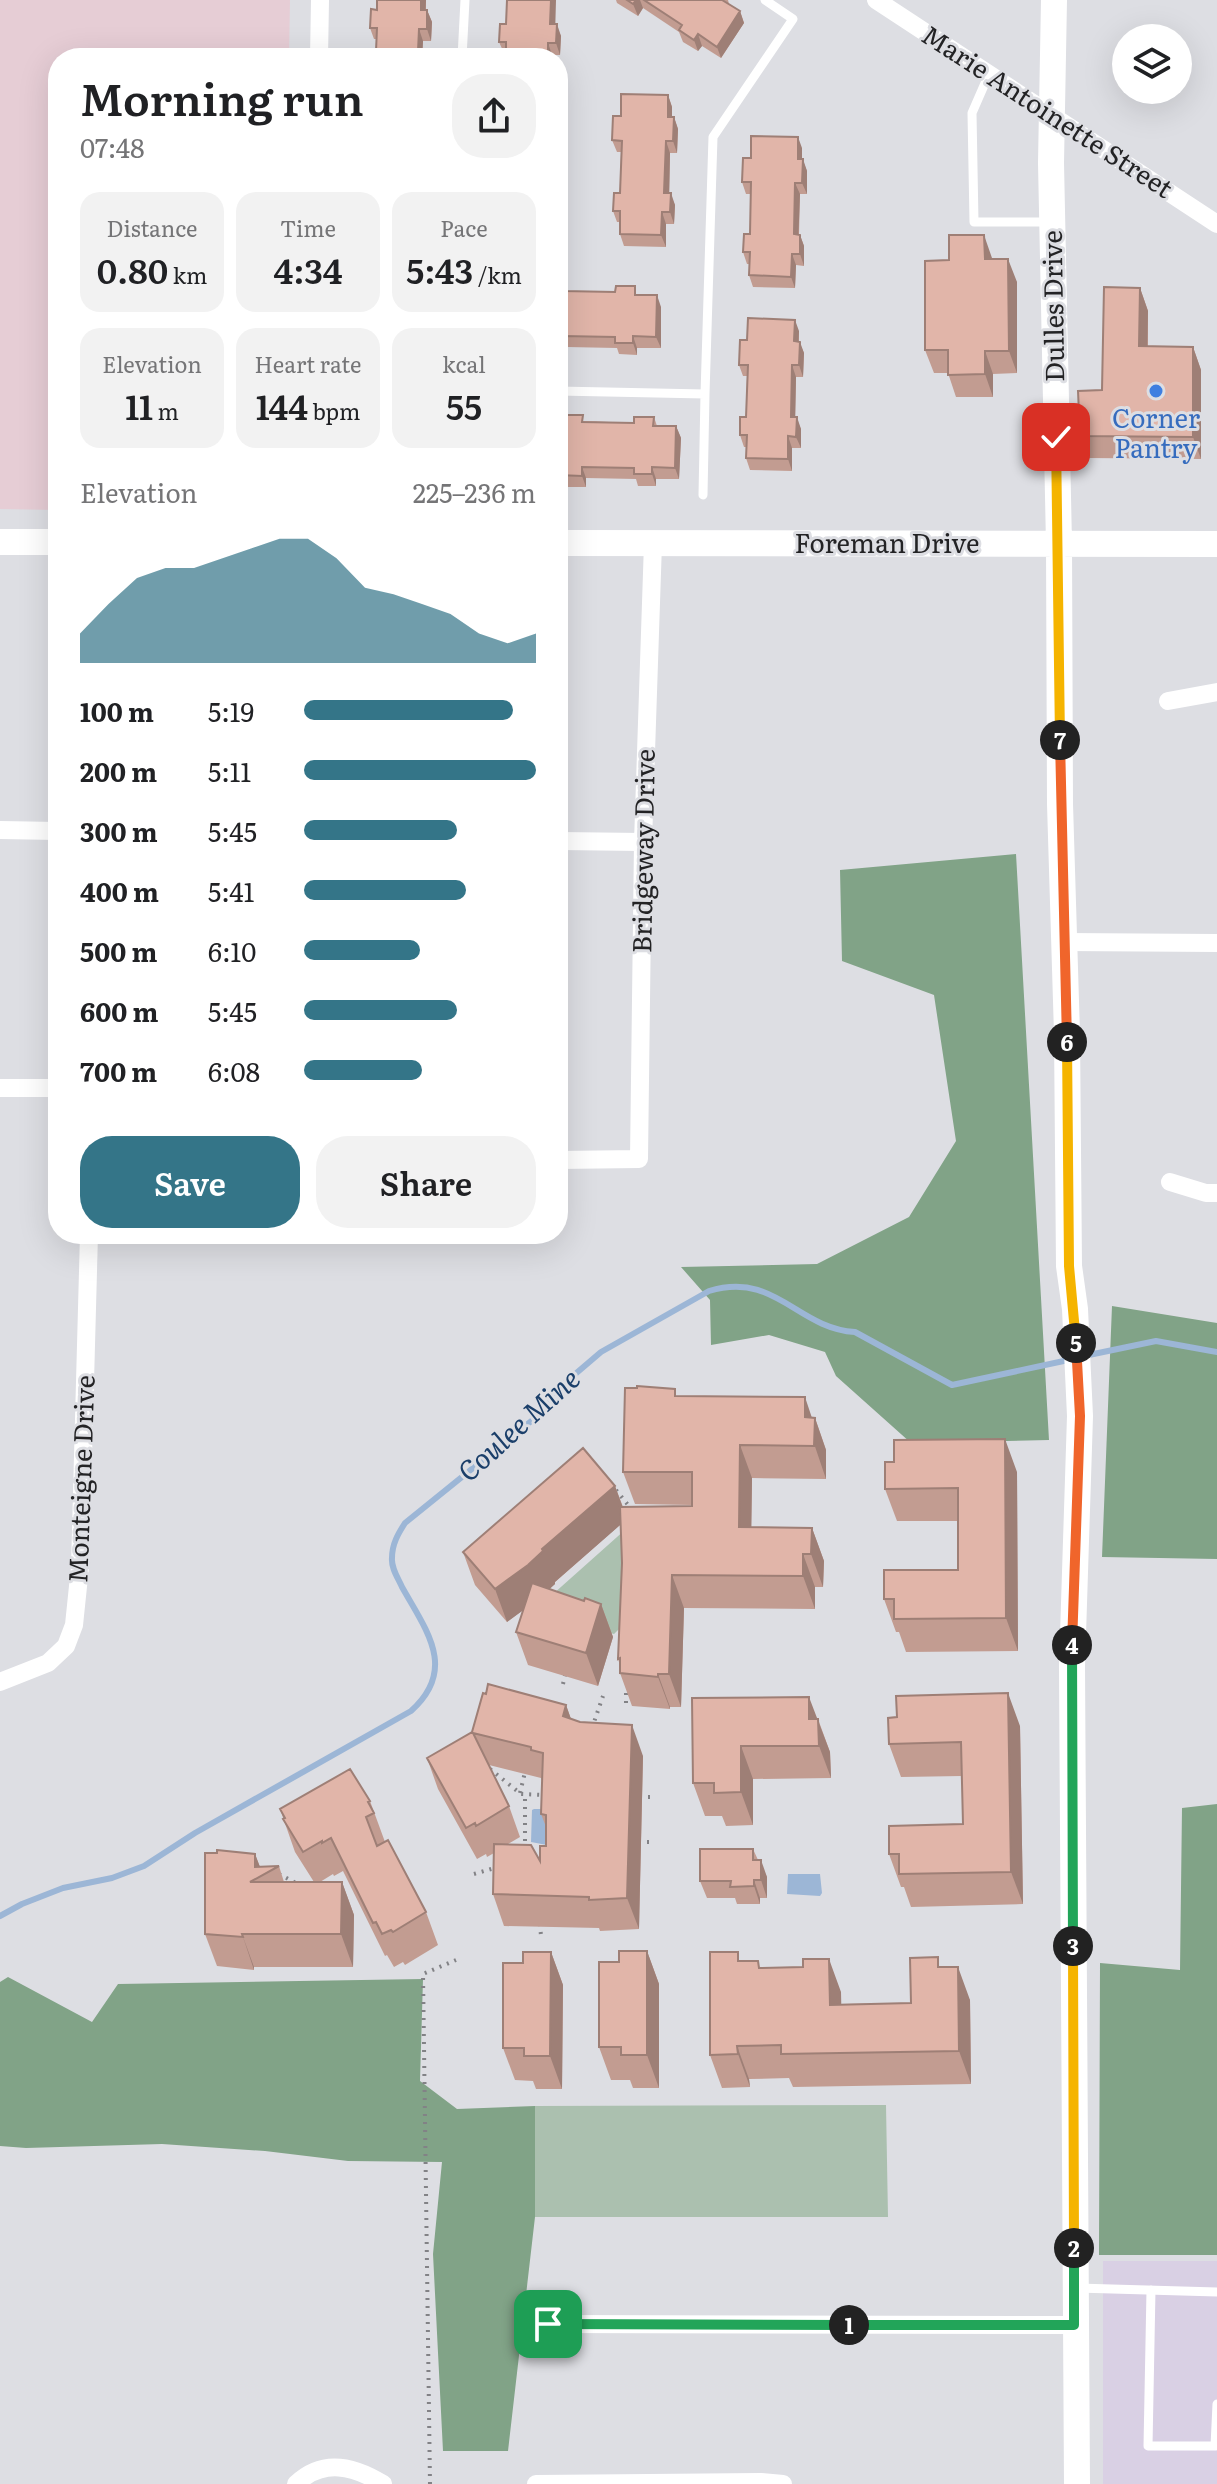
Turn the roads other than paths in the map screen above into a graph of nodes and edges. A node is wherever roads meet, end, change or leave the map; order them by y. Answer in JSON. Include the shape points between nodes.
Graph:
{"nodes":[{"id":1,"x":320,"y":0,"type":"edge"},
{"id":2,"x":465,"y":0,"type":"edge"},
{"id":3,"x":765,"y":0,"type":"edge"},
{"id":4,"x":876,"y":0,"type":"edge"},
{"id":5,"x":1054,"y":0,"type":"edge"},
{"id":6,"x":319,"y":48,"type":"edge"},
{"id":7,"x":463,"y":48,"type":"edge"},
{"id":8,"x":989,"y":74,"type":"junction"},
{"id":9,"x":1052,"y":116,"type":"junction"},
{"id":10,"x":1052,"y":222,"type":"junction"},
{"id":11,"x":1217,"y":224,"type":"edge"},
{"id":12,"x":568,"y":391,"type":"edge"},
{"id":13,"x":705,"y":394,"type":"junction"},
{"id":14,"x":703,"y":495,"type":"dead end"},
{"id":15,"x":0,"y":542,"type":"edge"},
{"id":16,"x":48,"y":542,"type":"edge"},
{"id":17,"x":568,"y":543,"type":"edge"},
{"id":18,"x":653,"y":543,"type":"junction"},
{"id":19,"x":1059,"y":544,"type":"junction"},
{"id":20,"x":1217,"y":544,"type":"edge"},
{"id":21,"x":1217,"y":692,"type":"edge"},
{"id":22,"x":1168,"y":701,"type":"dead end"},
{"id":23,"x":0,"y":830,"type":"edge"},
{"id":24,"x":48,"y":831,"type":"edge"},
{"id":25,"x":568,"y":841,"type":"edge"},
{"id":26,"x":643,"y":842,"type":"junction"},
{"id":27,"x":1064,"y":942,"type":"junction"},
{"id":28,"x":1217,"y":943,"type":"edge"},
{"id":29,"x":0,"y":1088,"type":"edge"},
{"id":30,"x":48,"y":1088,"type":"edge"},
{"id":31,"x":568,"y":1160,"type":"edge"},
{"id":32,"x":1170,"y":1182,"type":"dead end"},
{"id":33,"x":1217,"y":1193,"type":"edge"},
{"id":34,"x":89,"y":1244,"type":"edge"},
{"id":35,"x":0,"y":1682,"type":"edge"},
{"id":36,"x":1074,"y":2287,"type":"junction"},
{"id":37,"x":1151,"y":2290,"type":"junction"},
{"id":38,"x":1217,"y":2292,"type":"edge"},
{"id":39,"x":548,"y":2324,"type":"dead end"},
{"id":40,"x":1074,"y":2325,"type":"junction"},
{"id":41,"x":1217,"y":2404,"type":"edge"},
{"id":42,"x":296,"y":2484,"type":"edge"},
{"id":43,"x":383,"y":2484,"type":"edge"},
{"id":44,"x":536,"y":2484,"type":"edge"},
{"id":45,"x":783,"y":2484,"type":"edge"},
{"id":46,"x":1077,"y":2484,"type":"edge"}],
"edges":[{"from":1,"to":6,"type":"street"},
{"from":2,"to":7,"type":"lane"},
{"from":3,"to":13,"type":"lane","via":[[793,19],[713,137]]},
{"from":4,"to":8,"type":"street","name":"Marie Antoinette Street"},
{"from":5,"to":9,"type":"street","name":"Dulles Drive"},
{"from":8,"to":9,"type":"street","name":"Marie Antoinette Street"},
{"from":8,"to":10,"type":"lane","via":[[972,113],[974,222]]},
{"from":9,"to":10,"type":"street","name":"Dulles Drive"},
{"from":9,"to":11,"type":"street","name":"Marie Antoinette Street"},
{"from":10,"to":19,"type":"street","name":"Dulles Drive"},
{"from":12,"to":13,"type":"lane"},
{"from":13,"to":14,"type":"lane"},
{"from":15,"to":16,"type":"street"},
{"from":17,"to":18,"type":"street","name":"Foreman Drive"},
{"from":18,"to":19,"type":"street","name":"Foreman Drive"},
{"from":18,"to":26,"type":"street","name":"Bridgeway Drive"},
{"from":19,"to":20,"type":"street","name":"Foreman Drive"},
{"from":19,"to":27,"type":"street","name":"Dulles Drive"},
{"from":21,"to":22,"type":"street"},
{"from":23,"to":24,"type":"street"},
{"from":25,"to":26,"type":"street"},
{"from":26,"to":31,"type":"street","name":"Bridgeway Drive","via":[[639,1159]]},
{"from":27,"to":28,"type":"street"},
{"from":27,"to":36,"type":"street","name":"Dulles Drive","via":[[1069,1266],[1080,1416],[1072,1666]]},
{"from":29,"to":30,"type":"street"},
{"from":32,"to":33,"type":"street"},
{"from":34,"to":35,"type":"street","name":"Monteigne Drive","via":[[74,1625],[66,1646],[48,1663]]},
{"from":36,"to":37,"type":"lane"},
{"from":36,"to":40,"type":"street","name":"Dulles Drive"},
{"from":37,"to":38,"type":"lane"},
{"from":37,"to":41,"type":"lane","via":[[1148,2446],[1215,2446]]},
{"from":39,"to":40,"type":"street"},
{"from":40,"to":46,"type":"street","name":"Dulles Drive"},
{"from":42,"to":43,"type":"street","via":[[326,2466],[348,2467]]},
{"from":44,"to":45,"type":"street"}]}
